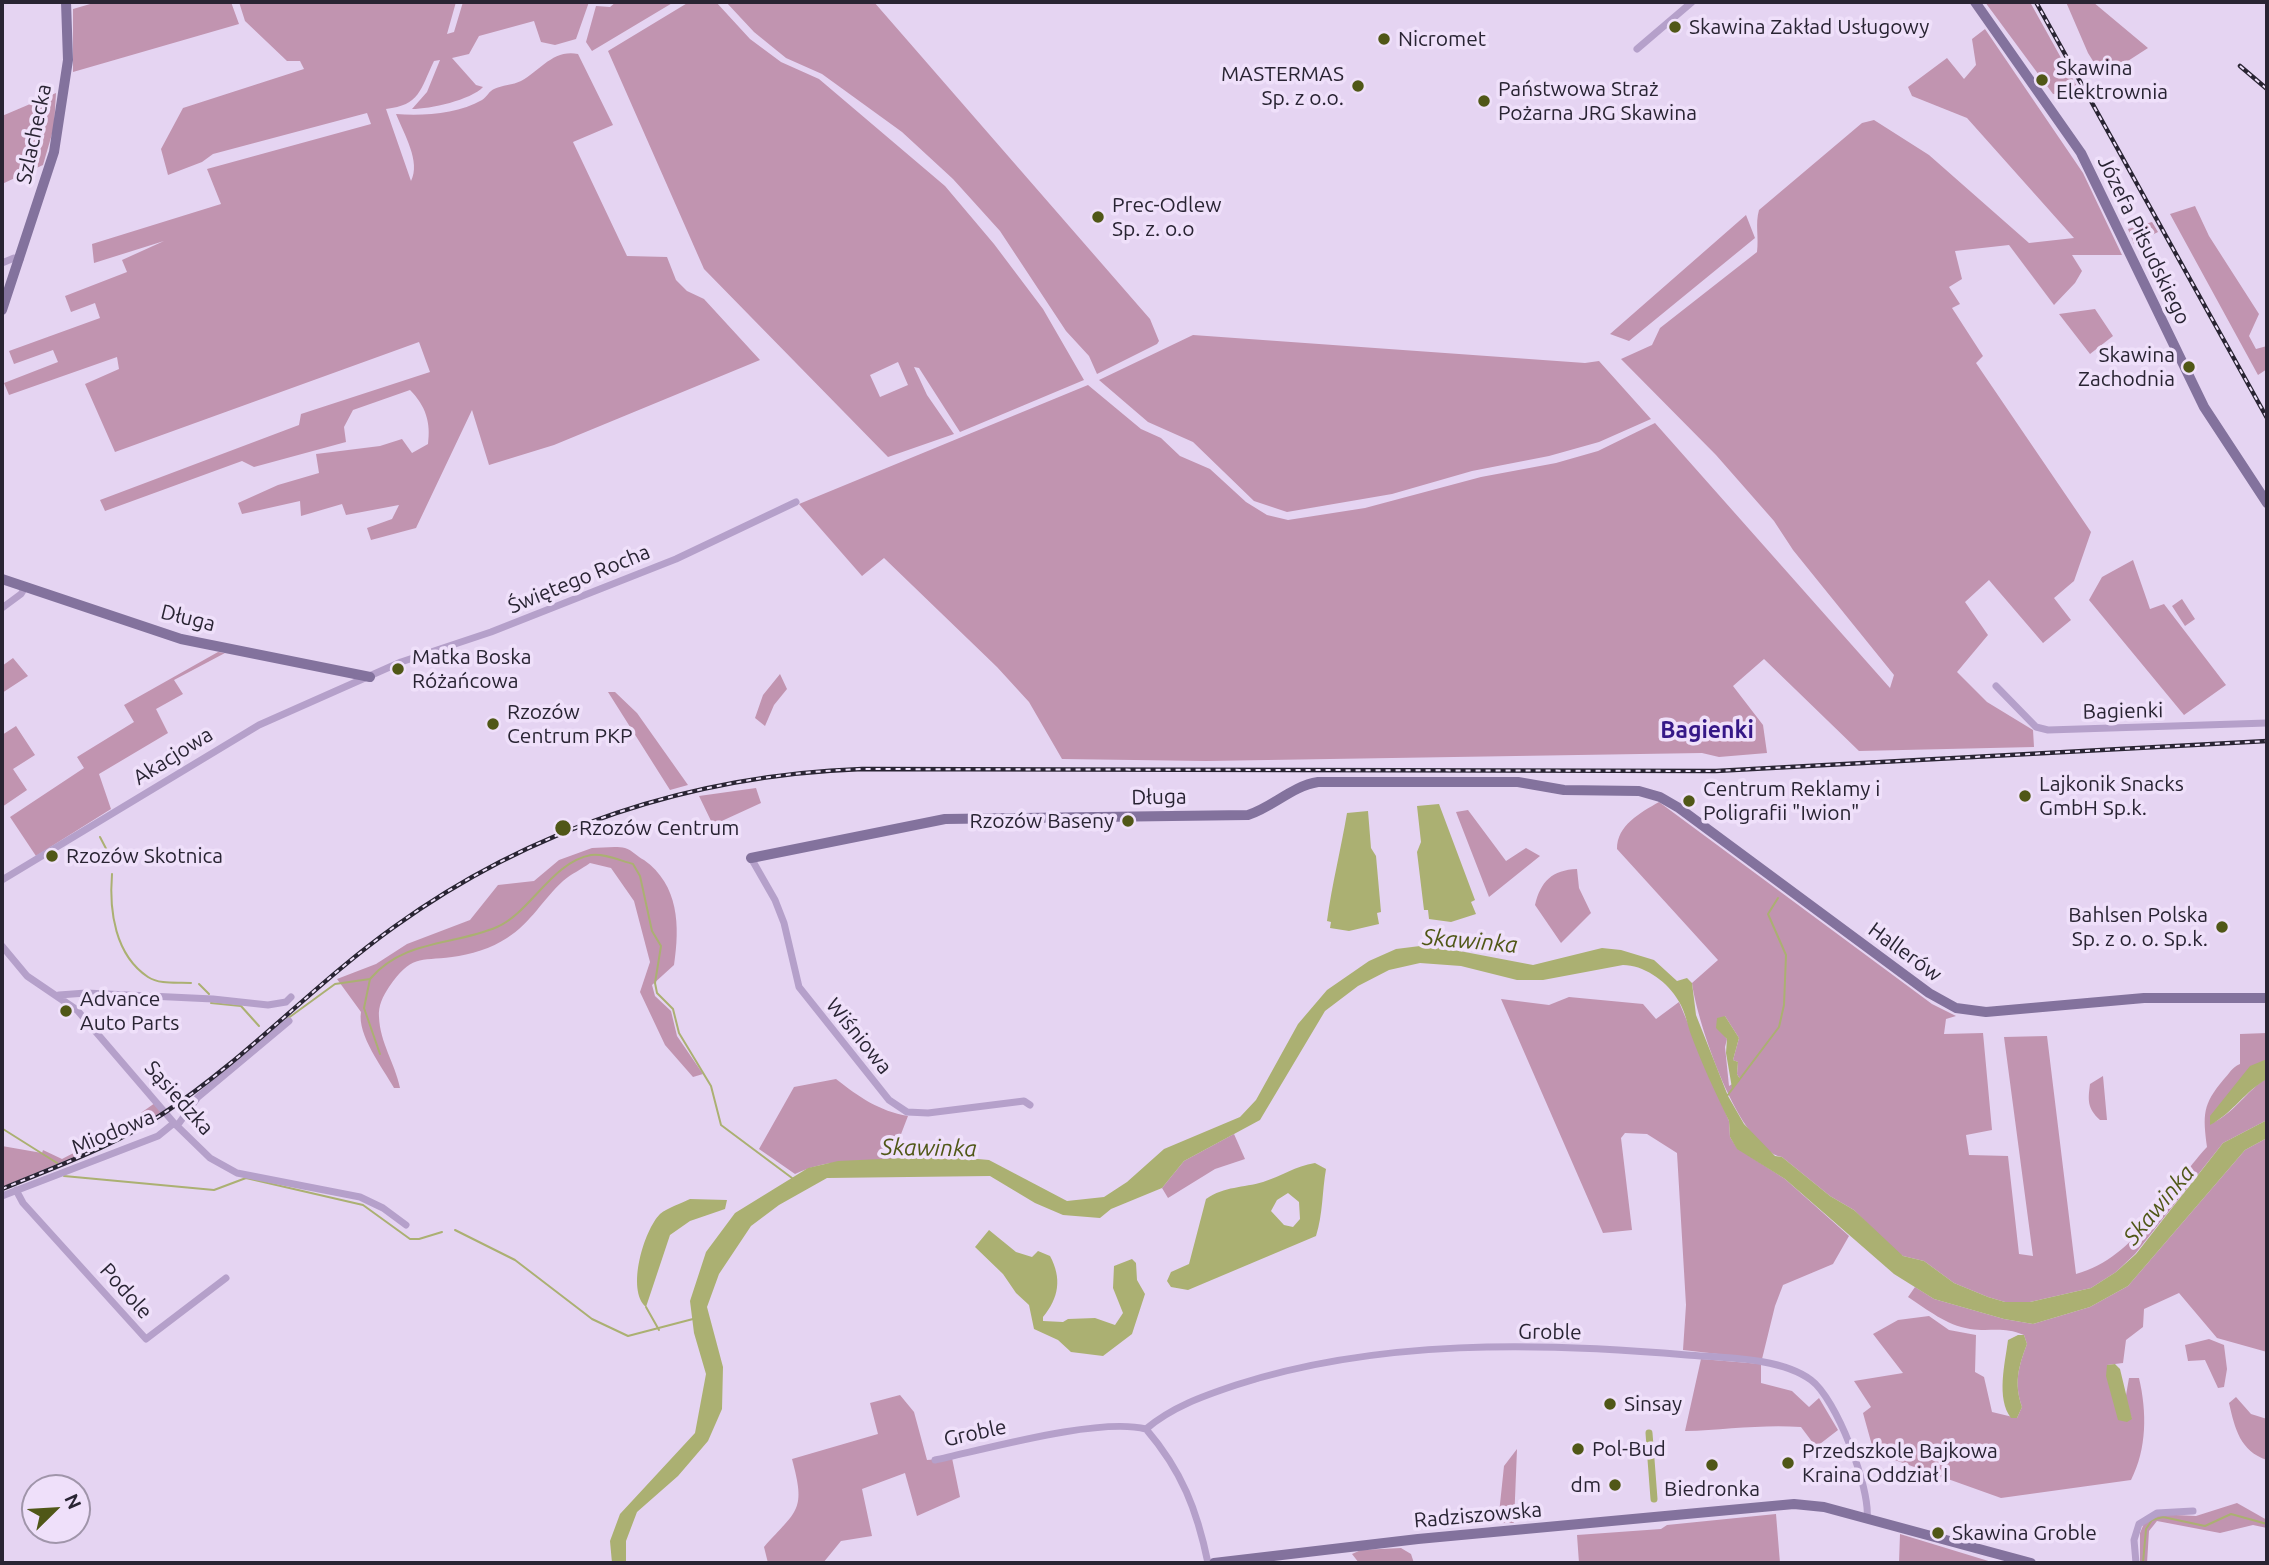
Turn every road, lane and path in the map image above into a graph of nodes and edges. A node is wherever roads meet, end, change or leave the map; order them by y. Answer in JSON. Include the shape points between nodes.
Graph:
{"nodes":[{"id":1,"x":66,"y":2,"type":"edge"},
{"id":2,"x":1692,"y":2,"type":"edge"},
{"id":3,"x":1975,"y":2,"type":"edge"},
{"id":4,"x":1637,"y":49,"type":"dead end"},
{"id":5,"x":19,"y":260,"type":"junction"},
{"id":6,"x":2,"y":263,"type":"edge"},
{"id":7,"x":2,"y":310,"type":"edge"},
{"id":8,"x":796,"y":502,"type":"dead end"},
{"id":9,"x":2267,"y":503,"type":"edge"},
{"id":10,"x":2,"y":579,"type":"edge"},
{"id":11,"x":26,"y":586,"type":"junction"},
{"id":12,"x":2,"y":608,"type":"edge"},
{"id":13,"x":370,"y":677,"type":"junction"},
{"id":14,"x":1996,"y":686,"type":"dead end"},
{"id":15,"x":2267,"y":723,"type":"edge"},
{"id":16,"x":1564,"y":790,"type":"joint"},
{"id":17,"x":751,"y":858,"type":"joint"},
{"id":18,"x":2,"y":880,"type":"edge"},
{"id":19,"x":2,"y":946,"type":"edge"},
{"id":20,"x":58,"y":995,"type":"junction"},
{"id":21,"x":291,"y":997,"type":"dead end"},
{"id":22,"x":2267,"y":998,"type":"edge"},
{"id":23,"x":289,"y":1021,"type":"dead end"},
{"id":24,"x":1030,"y":1105,"type":"dead end"},
{"id":25,"x":175,"y":1125,"type":"junction"},
{"id":26,"x":16,"y":1190,"type":"junction"},
{"id":27,"x":2,"y":1196,"type":"edge"},
{"id":28,"x":406,"y":1225,"type":"dead end"},
{"id":29,"x":226,"y":1278,"type":"dead end"},
{"id":30,"x":1146,"y":1429,"type":"junction"},
{"id":31,"x":935,"y":1460,"type":"dead end"},
{"id":32,"x":2193,"y":1511,"type":"dead end"},
{"id":33,"x":1867,"y":1519,"type":"junction"},
{"id":34,"x":1208,"y":1563,"type":"edge"},
{"id":35,"x":1214,"y":1563,"type":"edge"},
{"id":36,"x":2031,"y":1563,"type":"edge"},
{"id":37,"x":2136,"y":1563,"type":"edge"}],
"edges":[{"from":1,"to":5,"type":"street","name":"Szlachecka","via":[[68,60],[63,109]]},
{"from":2,"to":4,"type":"street"},
{"from":3,"to":9,"type":"street","name":"Józefa Piłsudskiego","via":[[2081,153],[2204,407]]},
{"from":5,"to":6,"type":"street"},
{"from":5,"to":7,"type":"street","name":"Szlachecka"},
{"from":8,"to":13,"type":"street","name":"Świętego Rocha","via":[[676,559]]},
{"from":10,"to":11,"type":"street","name":"Długa"},
{"from":11,"to":12,"type":"street"},
{"from":11,"to":13,"type":"street","name":"Długa","via":[[181,639]]},
{"from":13,"to":18,"type":"street","name":"Akacjowa","via":[[236,737]]},
{"from":14,"to":15,"type":"street","name":"Bagienki","via":[[2036,727],[2048,730]]},
{"from":16,"to":17,"type":"street","name":"Długa","via":[[1497,780],[1318,782],[1248,815],[945,819]]},
{"from":16,"to":22,"type":"street","name":"Hallerów","via":[[1639,791],[1679,807],[1917,985],[1956,1008],[1986,1012],[2144,998]]},
{"from":17,"to":24,"type":"street","name":"Wiśniowa","via":[[784,923],[799,987],[890,1100],[912,1113],[1024,1101]]},
{"from":19,"to":20,"type":"street","name":"Sąsiedzka","via":[[27,976]]},
{"from":20,"to":21,"type":"street","via":[[268,1005]]},
{"from":20,"to":25,"type":"street","name":"Sąsiedzka","via":[[89,1021]]},
{"from":23,"to":25,"type":"street","via":[[198,1097]]},
{"from":25,"to":26,"type":"street","name":"Miodowa","via":[[158,1136]]},
{"from":25,"to":28,"type":"street","name":"Sąsiedzka","via":[[211,1158],[237,1172],[360,1197]]},
{"from":26,"to":27,"type":"street","name":"Miodowa"},
{"from":26,"to":29,"type":"street","name":"Podole","via":[[146,1339]]},
{"from":30,"to":31,"type":"street","name":"Groble","via":[[1116,1426]]},
{"from":30,"to":33,"type":"street","name":"Groble","via":[[1206,1395],[1264,1376],[1371,1355],[1489,1349],[1633,1350],[1760,1361],[1811,1380],[1826,1401],[1856,1459],[1869,1504]]},
{"from":30,"to":34,"type":"street","via":[[1186,1488],[1199,1519]]},
{"from":32,"to":37,"type":"street","via":[[2157,1513],[2138,1524]]},
{"from":33,"to":35,"type":"street","name":"Radziszowska","via":[[1810,1505],[1767,1506]]},
{"from":33,"to":36,"type":"street","name":"Radziszowska"}]}
